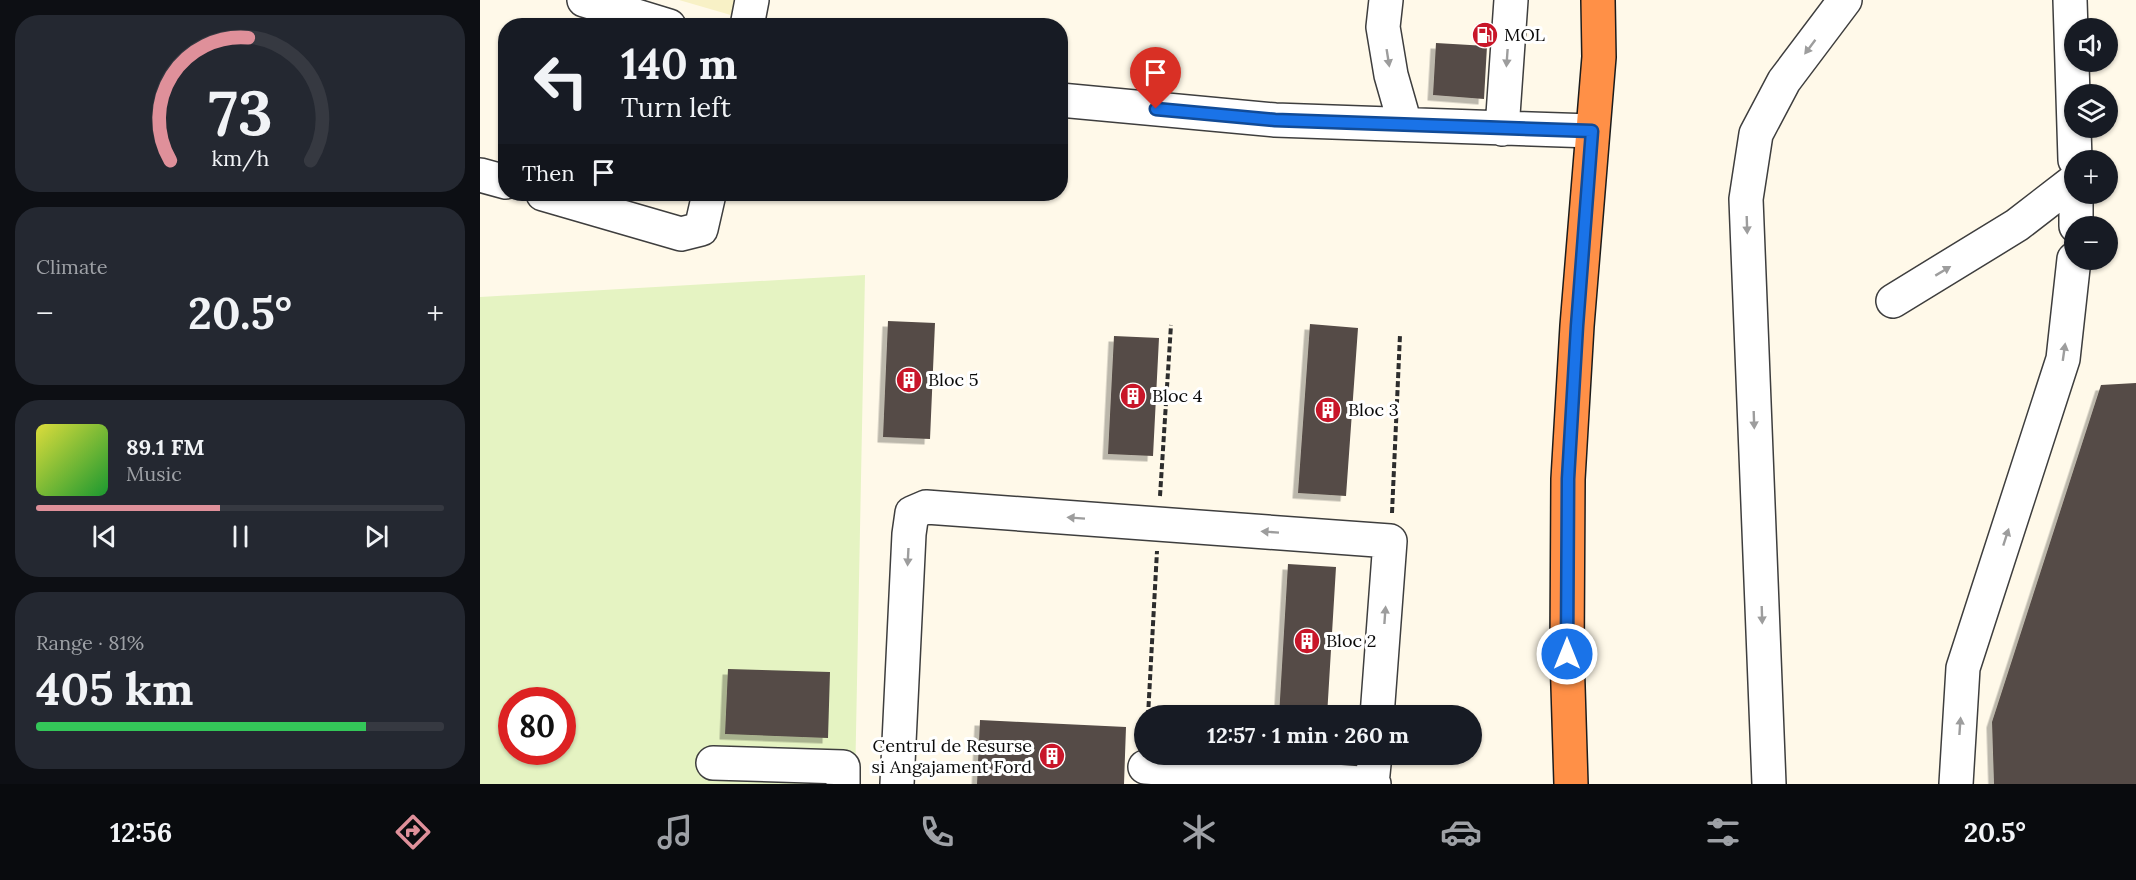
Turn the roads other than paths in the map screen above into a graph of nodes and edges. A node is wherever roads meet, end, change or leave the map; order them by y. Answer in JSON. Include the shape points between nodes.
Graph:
{"nodes":[{"id":1,"x":584,"y":0,"type":"edge"},
{"id":2,"x":752,"y":0,"type":"edge"},
{"id":3,"x":1386,"y":0,"type":"edge"},
{"id":4,"x":1511,"y":0,"type":"edge"},
{"id":5,"x":1598,"y":0,"type":"edge"},
{"id":6,"x":1608,"y":0,"type":"edge"},
{"id":7,"x":1845,"y":0,"type":"edge"},
{"id":8,"x":2070,"y":0,"type":"edge"},
{"id":9,"x":643,"y":18,"type":"edge"},
{"id":10,"x":749,"y":18,"type":"edge"},
{"id":11,"x":1599,"y":42,"type":"junction"},
{"id":12,"x":1068,"y":101,"type":"edge"},
{"id":13,"x":1405,"y":124,"type":"junction"},
{"id":14,"x":1502,"y":129,"type":"junction"},
{"id":15,"x":1592,"y":131,"type":"junction"},
{"id":16,"x":2075,"y":150,"type":"edge"},
{"id":17,"x":480,"y":175,"type":"edge"},
{"id":18,"x":498,"y":180,"type":"edge"},
{"id":19,"x":2064,"y":189,"type":"edge"},
{"id":20,"x":567,"y":201,"type":"edge"},
{"id":21,"x":707,"y":201,"type":"edge"},
{"id":22,"x":2073,"y":270,"type":"edge"},
{"id":23,"x":1893,"y":301,"type":"dead end"},
{"id":24,"x":1378,"y":705,"type":"edge"},
{"id":25,"x":713,"y":763,"type":"dead end"},
{"id":26,"x":1374,"y":765,"type":"edge"},
{"id":27,"x":1145,"y":767,"type":"dead end"},
{"id":28,"x":843,"y":784,"type":"edge"},
{"id":29,"x":897,"y":784,"type":"edge"},
{"id":30,"x":1373,"y":784,"type":"edge"},
{"id":31,"x":1571,"y":784,"type":"edge"},
{"id":32,"x":1769,"y":784,"type":"edge"},
{"id":33,"x":1956,"y":784,"type":"edge"}],
"edges":[{"from":1,"to":9,"type":"street"},
{"from":2,"to":10,"type":"street"},
{"from":3,"to":13,"type":"street","one_way":true,"via":[[1383,27]]},
{"from":4,"to":14,"type":"street","one_way":true},
{"from":5,"to":11,"type":"highway"},
{"from":6,"to":11,"type":"highway"},
{"from":7,"to":32,"type":"street","one_way":true,"via":[[1784,81],[1756,134],[1746,200]]},
{"from":8,"to":16,"type":"street"},
{"from":11,"to":15,"type":"highway"},
{"from":12,"to":13,"type":"street","via":[[1275,120]]},
{"from":13,"to":14,"type":"street"},
{"from":14,"to":15,"type":"street"},
{"from":15,"to":31,"type":"highway","via":[[1568,479]]},
{"from":17,"to":18,"type":"street"},
{"from":23,"to":19,"type":"street","one_way":true,"via":[[2018,225]]},
{"from":20,"to":21,"type":"street","via":[[681,234],[701,229]]},
{"from":33,"to":22,"type":"street","one_way":true,"via":[[1963,668],[2064,359]]},
{"from":24,"to":29,"type":"street","one_way":true,"via":[[1390,541],[926,507],[912,513],[909,534]]},
{"from":25,"to":28,"type":"street","via":[[843,767]]},
{"from":26,"to":30,"type":"street"},
{"from":27,"to":30,"type":"street"}]}
